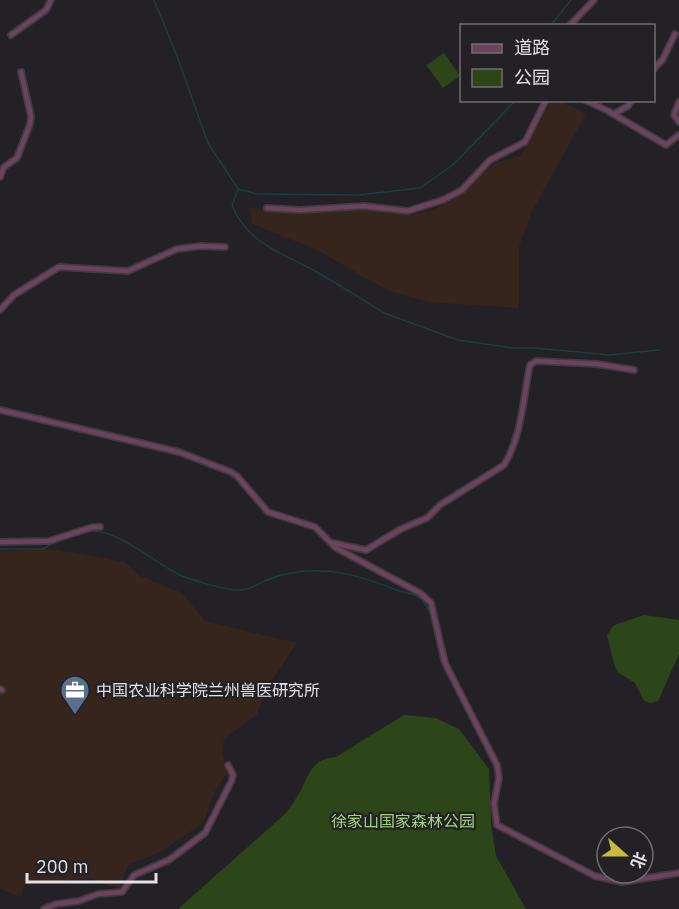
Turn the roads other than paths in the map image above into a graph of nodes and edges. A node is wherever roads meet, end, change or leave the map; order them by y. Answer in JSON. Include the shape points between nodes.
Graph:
{"nodes":[{"id":1,"x":51,"y":0,"type":"edge"},
{"id":2,"x":594,"y":0,"type":"edge"},
{"id":3,"x":571,"y":24,"type":"edge"},
{"id":4,"x":675,"y":34,"type":"dead end"},
{"id":5,"x":11,"y":35,"type":"dead end"},
{"id":6,"x":655,"y":68,"type":"edge"},
{"id":7,"x":21,"y":72,"type":"dead end"},
{"id":8,"x":545,"y":102,"type":"edge"},
{"id":9,"x":589,"y":102,"type":"edge"},
{"id":10,"x":631,"y":102,"type":"edge"},
{"id":11,"x":679,"y":102,"type":"edge"},
{"id":12,"x":614,"y":114,"type":"junction"},
{"id":13,"x":679,"y":122,"type":"edge"},
{"id":14,"x":679,"y":135,"type":"edge"},
{"id":15,"x":0,"y":177,"type":"edge"},
{"id":16,"x":267,"y":208,"type":"dead end"},
{"id":17,"x":225,"y":247,"type":"dead end"},
{"id":18,"x":0,"y":310,"type":"edge"},
{"id":19,"x":634,"y":370,"type":"dead end"},
{"id":20,"x":0,"y":410,"type":"edge"},
{"id":21,"x":100,"y":527,"type":"dead end"},
{"id":22,"x":0,"y":542,"type":"edge"},
{"id":23,"x":331,"y":543,"type":"junction"},
{"id":24,"x":228,"y":765,"type":"dead end"},
{"id":25,"x":679,"y":873,"type":"edge"},
{"id":26,"x":44,"y":909,"type":"edge"}],
"edges":[{"from":1,"to":5,"type":"street","via":[[46,10]]},
{"from":2,"to":3,"type":"street"},
{"from":4,"to":6,"type":"street"},
{"from":7,"to":15,"type":"street","via":[[30,124],[16,158],[4,167]]},
{"from":8,"to":16,"type":"street","via":[[525,142],[490,160],[462,190],[443,200],[408,211],[364,206]]},
{"from":9,"to":12,"type":"street"},
{"from":10,"to":12,"type":"street"},
{"from":11,"to":13,"type":"street","via":[[674,115]]},
{"from":12,"to":14,"type":"street","via":[[666,144]]},
{"from":17,"to":18,"type":"street","via":[[177,249],[128,271],[59,267],[14,295]]},
{"from":19,"to":23,"type":"street","via":[[536,361],[530,365],[516,438],[504,465],[440,505],[427,518],[366,550]]},
{"from":20,"to":23,"type":"street","via":[[179,452],[231,472],[268,512],[315,527]]},
{"from":21,"to":22,"type":"street","via":[[49,541]]},
{"from":23,"to":25,"type":"street","via":[[431,603],[445,663],[497,765],[499,778],[494,803],[498,825],[595,876],[622,882]]},
{"from":24,"to":26,"type":"street","via":[[233,775],[231,782],[205,833],[169,860],[135,874],[122,892],[98,894]]}]}
